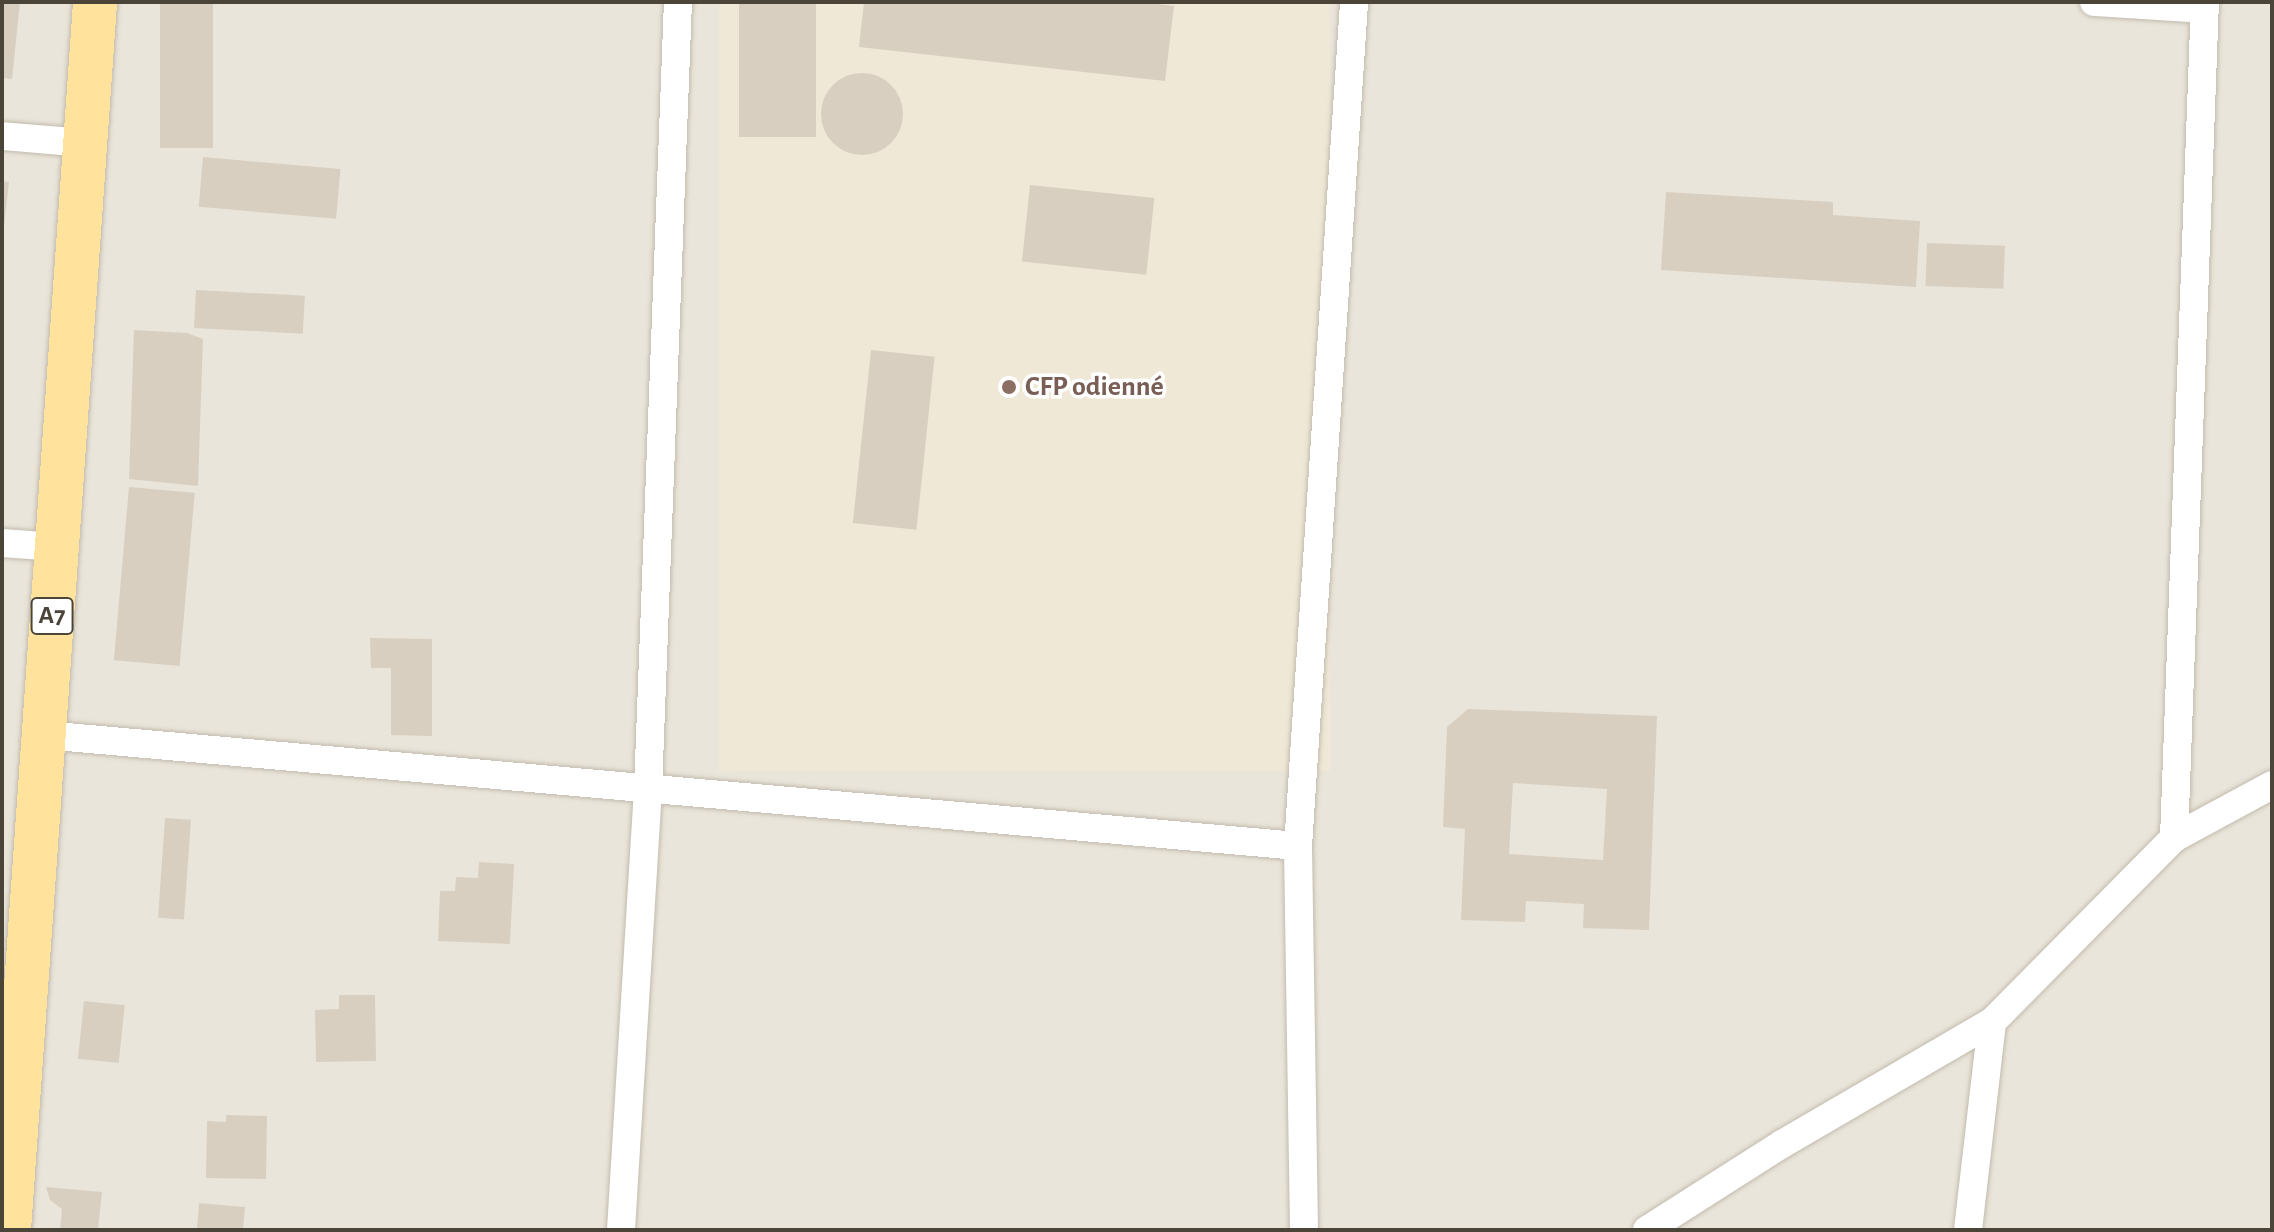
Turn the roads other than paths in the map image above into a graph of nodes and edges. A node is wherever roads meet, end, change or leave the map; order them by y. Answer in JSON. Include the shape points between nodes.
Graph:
{"nodes":[{"id":1,"x":95,"y":2,"type":"edge"},
{"id":2,"x":678,"y":2,"type":"edge"},
{"id":3,"x":1354,"y":2,"type":"edge"},
{"id":4,"x":2094,"y":2,"type":"edge"},
{"id":5,"x":2204,"y":6,"type":"edge"},
{"id":6,"x":2,"y":136,"type":"edge"},
{"id":7,"x":86,"y":143,"type":"junction"},
{"id":8,"x":2,"y":543,"type":"edge"},
{"id":9,"x":57,"y":547,"type":"junction"},
{"id":10,"x":44,"y":735,"type":"junction"},
{"id":11,"x":2272,"y":785,"type":"edge"},
{"id":12,"x":648,"y":789,"type":"junction"},
{"id":13,"x":2174,"y":838,"type":"junction"},
{"id":14,"x":1298,"y":846,"type":"junction"},
{"id":15,"x":15,"y":960,"type":"edge"},
{"id":16,"x":1992,"y":1022,"type":"junction"},
{"id":17,"x":9,"y":1230,"type":"edge"},
{"id":18,"x":621,"y":1230,"type":"edge"},
{"id":19,"x":1304,"y":1230,"type":"edge"},
{"id":20,"x":1647,"y":1230,"type":"edge"},
{"id":21,"x":1968,"y":1230,"type":"edge"}],
"edges":[{"from":1,"to":7,"type":"main road","number":"A7"},
{"from":2,"to":12,"type":"street"},
{"from":3,"to":14,"type":"street"},
{"from":4,"to":5,"type":"street"},
{"from":5,"to":13,"type":"street"},
{"from":6,"to":7,"type":"street"},
{"from":7,"to":9,"type":"main road","number":"A7"},
{"from":8,"to":9,"type":"street"},
{"from":9,"to":10,"type":"main road","number":"A7"},
{"from":10,"to":12,"type":"street"},
{"from":10,"to":15,"type":"main road","number":"A7"},
{"from":11,"to":13,"type":"street"},
{"from":12,"to":14,"type":"street"},
{"from":12,"to":18,"type":"street"},
{"from":13,"to":16,"type":"street"},
{"from":14,"to":19,"type":"street"},
{"from":15,"to":17,"type":"main road","number":"A7"},
{"from":16,"to":20,"type":"street"},
{"from":16,"to":21,"type":"street"}]}
